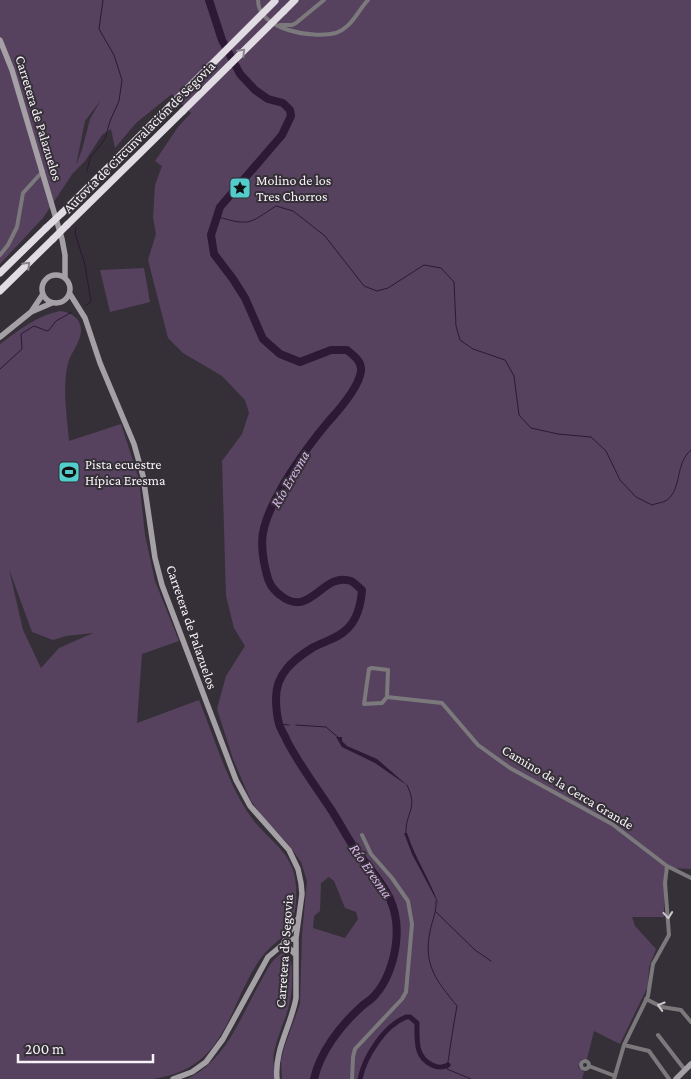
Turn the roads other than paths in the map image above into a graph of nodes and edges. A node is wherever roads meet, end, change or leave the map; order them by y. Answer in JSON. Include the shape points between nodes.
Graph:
{"nodes":[{"id":1,"x":258,"y":0,"type":"edge"},
{"id":2,"x":295,"y":0,"type":"edge"},
{"id":3,"x":324,"y":0,"type":"edge"},
{"id":4,"x":368,"y":0,"type":"edge"},
{"id":5,"x":276,"y":1,"type":"edge"},
{"id":6,"x":275,"y":25,"type":"junction"},
{"id":7,"x":0,"y":40,"type":"edge"},
{"id":8,"x":43,"y":170,"type":"junction"},
{"id":9,"x":0,"y":255,"type":"edge"},
{"id":10,"x":65,"y":262,"type":"junction"},
{"id":11,"x":0,"y":273,"type":"edge"},
{"id":12,"x":54,"y":275,"type":"junction"},
{"id":13,"x":65,"y":278,"type":"junction"},
{"id":14,"x":0,"y":291,"type":"edge"},
{"id":15,"x":43,"y":294,"type":"junction"},
{"id":16,"x":70,"y":294,"type":"junction"},
{"id":17,"x":63,"y":302,"type":"junction"},
{"id":18,"x":52,"y":303,"type":"junction"},
{"id":19,"x":78,"y":307,"type":"junction"},
{"id":20,"x":31,"y":312,"type":"junction"},
{"id":21,"x":0,"y":337,"type":"edge"},
{"id":22,"x":387,"y":697,"type":"junction"},
{"id":23,"x":362,"y":835,"type":"dead end"},
{"id":24,"x":667,"y":866,"type":"junction"},
{"id":25,"x":691,"y":878,"type":"edge"},
{"id":26,"x":301,"y":883,"type":"joint"},
{"id":27,"x":299,"y":916,"type":"junction"},
{"id":28,"x":296,"y":939,"type":"junction"},
{"id":29,"x":282,"y":946,"type":"junction"},
{"id":30,"x":296,"y":955,"type":"junction"},
{"id":31,"x":646,"y":999,"type":"junction"},
{"id":32,"x":691,"y":1022,"type":"edge"},
{"id":33,"x":658,"y":1035,"type":"dead end"},
{"id":34,"x":624,"y":1045,"type":"junction"},
{"id":35,"x":691,"y":1064,"type":"edge"},
{"id":36,"x":588,"y":1066,"type":"dead end"},
{"id":37,"x":685,"y":1070,"type":"junction"},
{"id":38,"x":614,"y":1077,"type":"edge"},
{"id":39,"x":172,"y":1079,"type":"edge"},
{"id":40,"x":277,"y":1079,"type":"edge"},
{"id":41,"x":352,"y":1079,"type":"edge"},
{"id":42,"x":669,"y":1079,"type":"edge"},
{"id":43,"x":676,"y":1079,"type":"edge"}],
"edges":[{"from":1,"to":6,"type":"street","via":[[261,10]]},
{"from":14,"to":2,"type":"highway","name":"Autovía de Circunvalación de Segovia","one_way":true,"bridge":true},
{"from":3,"to":6,"type":"street","via":[[292,25]]},
{"from":4,"to":6,"type":"street","via":[[354,20],[336,32],[304,34]]},
{"from":5,"to":11,"type":"highway","name":"Autovía de Circunvalación de Segovia","bridge":true},
{"from":7,"to":8,"type":"street","name":"Carretera de Palazuelos"},
{"from":8,"to":9,"type":"street","via":[[23,193],[17,227]]},
{"from":8,"to":10,"type":"street","name":"Carretera de Palazuelos"},
{"from":10,"to":12,"type":"street"},
{"from":10,"to":13,"type":"street","name":"Carretera de Palazuelos"},
{"from":12,"to":13,"type":"street"},
{"from":12,"to":15,"type":"street","via":[[44,282]]},
{"from":13,"to":16,"type":"street","via":[[70,285]]},
{"from":15,"to":18,"type":"street"},
{"from":15,"to":20,"type":"street"},
{"from":16,"to":17,"type":"street"},
{"from":16,"to":19,"type":"street","name":"Carretera de Palazuelos"},
{"from":17,"to":18,"type":"street"},
{"from":17,"to":19,"type":"street"},
{"from":18,"to":20,"type":"street"},
{"from":19,"to":26,"type":"street","name":"Carretera de Palazuelos","via":[[134,444],[144,482],[159,574],[212,720],[250,806],[289,850]]},
{"from":20,"to":21,"type":"street"},
{"from":22,"to":22,"type":"street","name":"Camino de la Cerca Grande","via":[[382,703],[364,704],[367,672],[372,668],[388,670]]},
{"from":22,"to":24,"type":"street","name":"Camino de la Cerca Grande","via":[[442,703],[478,745],[510,768],[612,824]]},
{"from":23,"to":41,"type":"street","via":[[371,854],[402,890],[412,924],[406,992],[356,1049]]},
{"from":24,"to":25,"type":"street","name":"Camino de la Cerca Grande"},
{"from":24,"to":31,"type":"street","one_way":true,"via":[[669,935],[653,964]]},
{"from":26,"to":27,"type":"street","name":"Carretera de Segovia"},
{"from":27,"to":28,"type":"street","name":"Carretera de Segovia"},
{"from":27,"to":29,"type":"street"},
{"from":28,"to":29,"type":"street"},
{"from":28,"to":30,"type":"street","name":"Carretera de Segovia"},
{"from":29,"to":30,"type":"street"},
{"from":29,"to":39,"type":"street","via":[[274,950],[265,962],[217,1049],[198,1068]]},
{"from":30,"to":40,"type":"street","name":"Carretera de Segovia","via":[[296,998],[280,1047]]},
{"from":32,"to":31,"type":"street","one_way":true,"via":[[680,1010],[662,1007]]},
{"from":31,"to":34,"type":"street"},
{"from":33,"to":37,"type":"street"},
{"from":34,"to":38,"type":"street"},
{"from":34,"to":42,"type":"street","via":[[649,1051]]},
{"from":35,"to":37,"type":"street"},
{"from":36,"to":38,"type":"street"},
{"from":37,"to":43,"type":"street"}]}
